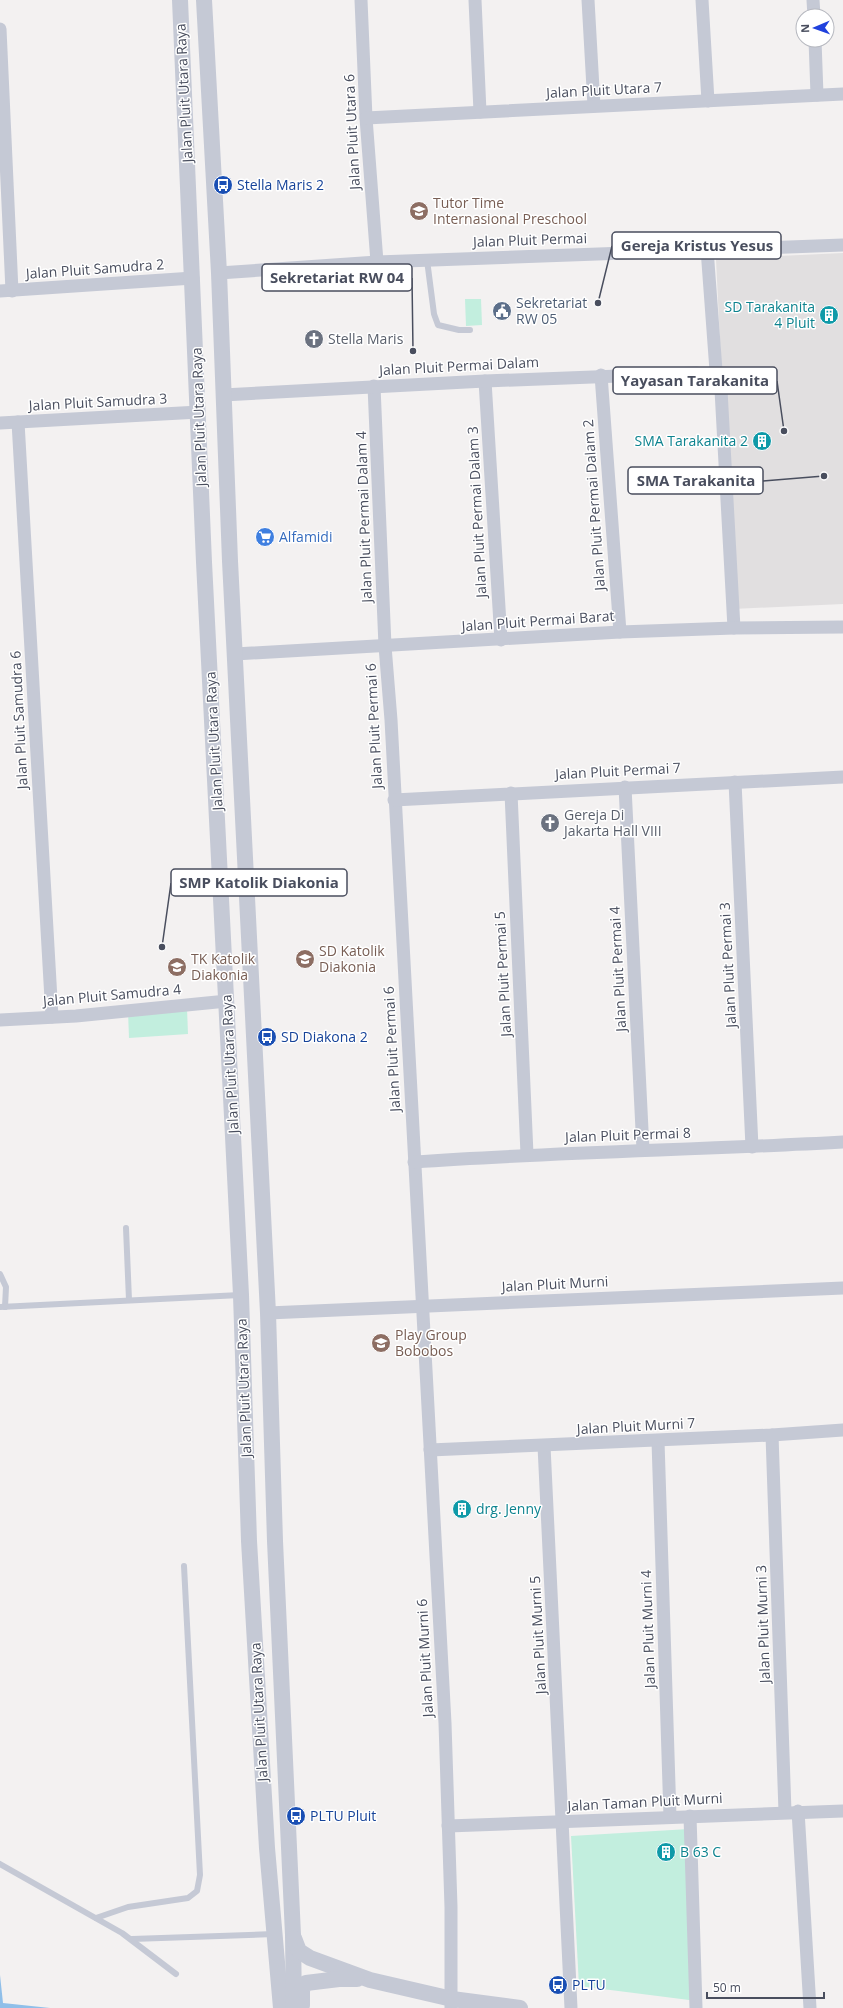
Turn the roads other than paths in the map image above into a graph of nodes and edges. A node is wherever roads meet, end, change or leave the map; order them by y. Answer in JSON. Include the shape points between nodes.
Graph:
{"nodes":[{"id":1,"x":180,"y":0,"type":"edge"},
{"id":2,"x":204,"y":0,"type":"edge"},
{"id":3,"x":361,"y":0,"type":"edge"},
{"id":4,"x":475,"y":0,"type":"edge"},
{"id":5,"x":588,"y":0,"type":"edge"},
{"id":6,"x":702,"y":0,"type":"edge"},
{"id":7,"x":0,"y":30,"type":"edge"},
{"id":8,"x":815,"y":48,"type":"edge"},
{"id":9,"x":843,"y":94,"type":"edge"},
{"id":10,"x":817,"y":95,"type":"junction"},
{"id":11,"x":708,"y":101,"type":"junction"},
{"id":12,"x":594,"y":106,"type":"junction"},
{"id":13,"x":480,"y":112,"type":"junction"},
{"id":14,"x":366,"y":118,"type":"junction"},
{"id":15,"x":843,"y":245,"type":"edge"},
{"id":16,"x":707,"y":249,"type":"junction"},
{"id":17,"x":427,"y":260,"type":"junction"},
{"id":18,"x":377,"y":262,"type":"junction"},
{"id":19,"x":219,"y":273,"type":"junction"},
{"id":20,"x":193,"y":278,"type":"junction"},
{"id":21,"x":6,"y":291,"type":"edge"},
{"id":22,"x":470,"y":330,"type":"dead end"},
{"id":23,"x":601,"y":375,"type":"junction"},
{"id":24,"x":485,"y":381,"type":"junction"},
{"id":25,"x":717,"y":384,"type":"junction"},
{"id":26,"x":374,"y":386,"type":"junction"},
{"id":27,"x":223,"y":395,"type":"junction"},
{"id":28,"x":199,"y":412,"type":"junction"},
{"id":29,"x":18,"y":422,"type":"junction"},
{"id":30,"x":0,"y":423,"type":"edge"},
{"id":31,"x":230,"y":561,"type":"junction"},
{"id":32,"x":204,"y":562,"type":"junction"},
{"id":33,"x":843,"y":627,"type":"edge"},
{"id":34,"x":734,"y":628,"type":"junction"},
{"id":35,"x":620,"y":632,"type":"junction"},
{"id":36,"x":501,"y":640,"type":"junction"},
{"id":37,"x":385,"y":646,"type":"junction"},
{"id":38,"x":234,"y":654,"type":"junction"},
{"id":39,"x":843,"y":777,"type":"edge"},
{"id":40,"x":735,"y":782,"type":"junction"},
{"id":41,"x":625,"y":787,"type":"junction"},
{"id":42,"x":511,"y":793,"type":"junction"},
{"id":43,"x":394,"y":800,"type":"junction"},
{"id":44,"x":227,"y":1002,"type":"junction"},
{"id":45,"x":52,"y":1017,"type":"junction"},
{"id":46,"x":0,"y":1020,"type":"edge"},
{"id":47,"x":843,"y":1142,"type":"edge"},
{"id":48,"x":752,"y":1147,"type":"junction"},
{"id":49,"x":643,"y":1150,"type":"junction"},
{"id":50,"x":527,"y":1154,"type":"junction"},
{"id":51,"x":414,"y":1162,"type":"junction"},
{"id":52,"x":126,"y":1228,"type":"dead end"},
{"id":53,"x":0,"y":1274,"type":"edge"},
{"id":54,"x":843,"y":1288,"type":"edge"},
{"id":55,"x":241,"y":1298,"type":"junction"},
{"id":56,"x":129,"y":1300,"type":"junction"},
{"id":57,"x":3,"y":1307,"type":"edge"},
{"id":58,"x":268,"y":1307,"type":"junction"},
{"id":59,"x":423,"y":1307,"type":"junction"},
{"id":60,"x":843,"y":1430,"type":"edge"},
{"id":61,"x":772,"y":1435,"type":"junction"},
{"id":62,"x":658,"y":1441,"type":"junction"},
{"id":63,"x":544,"y":1446,"type":"junction"},
{"id":64,"x":430,"y":1450,"type":"junction"},
{"id":65,"x":275,"y":1541,"type":"junction"},
{"id":66,"x":249,"y":1542,"type":"junction"},
{"id":67,"x":184,"y":1566,"type":"dead end"},
{"id":68,"x":843,"y":1811,"type":"edge"},
{"id":69,"x":785,"y":1812,"type":"junction"},
{"id":70,"x":798,"y":1812,"type":"junction"},
{"id":71,"x":690,"y":1816,"type":"junction"},
{"id":72,"x":670,"y":1817,"type":"junction"},
{"id":73,"x":563,"y":1822,"type":"junction"},
{"id":74,"x":448,"y":1826,"type":"junction"},
{"id":75,"x":0,"y":1864,"type":"edge"},
{"id":76,"x":96,"y":1918,"type":"junction"},
{"id":77,"x":275,"y":1934,"type":"junction"},
{"id":78,"x":293,"y":1935,"type":"junction"},
{"id":79,"x":132,"y":1939,"type":"junction"},
{"id":80,"x":176,"y":1974,"type":"dead end"},
{"id":81,"x":370,"y":1980,"type":"junction"},
{"id":82,"x":452,"y":2003,"type":"edge"},
{"id":83,"x":282,"y":2008,"type":"edge"},
{"id":84,"x":294,"y":2008,"type":"edge"},
{"id":85,"x":302,"y":2008,"type":"edge"},
{"id":86,"x":520,"y":2008,"type":"edge"},
{"id":87,"x":571,"y":2008,"type":"edge"},
{"id":88,"x":696,"y":2008,"type":"edge"},
{"id":89,"x":810,"y":2008,"type":"edge"}],
"edges":[{"from":1,"to":20,"type":"street","name":"Jalan Pluit Utara Raya"},
{"from":2,"to":19,"type":"street","name":"Jalan Pluit Utara Raya"},
{"from":3,"to":14,"type":"street","name":"Jalan Pluit Utara 6"},
{"from":4,"to":13,"type":"street"},
{"from":5,"to":12,"type":"street"},
{"from":6,"to":11,"type":"street"},
{"from":7,"to":21,"type":"street"},
{"from":8,"to":10,"type":"street"},
{"from":9,"to":10,"type":"street","name":"Jalan Pluit Utara 7"},
{"from":10,"to":11,"type":"street","name":"Jalan Pluit Utara 7"},
{"from":11,"to":12,"type":"street","name":"Jalan Pluit Utara 7"},
{"from":12,"to":13,"type":"street","name":"Jalan Pluit Utara 7"},
{"from":13,"to":14,"type":"street","name":"Jalan Pluit Utara 7"},
{"from":14,"to":18,"type":"street","name":"Jalan Pluit Utara 6"},
{"from":15,"to":16,"type":"street","name":"Jalan Pluit Permai"},
{"from":16,"to":17,"type":"street","name":"Jalan Pluit Permai"},
{"from":16,"to":25,"type":"street"},
{"from":17,"to":18,"type":"street","name":"Jalan Pluit Permai"},
{"from":17,"to":22,"type":"lane","via":[[434,314],[438,325]]},
{"from":18,"to":19,"type":"street","name":"Jalan Pluit Permai"},
{"from":19,"to":27,"type":"street","name":"Jalan Pluit Utara Raya"},
{"from":20,"to":21,"type":"street","name":"Jalan Pluit Samudra 2"},
{"from":20,"to":28,"type":"street","name":"Jalan Pluit Utara Raya"},
{"from":23,"to":24,"type":"street","name":"Jalan Pluit Permai Dalam"},
{"from":23,"to":25,"type":"street","name":"Jalan Pluit Permai Dalam","via":[[698,373]]},
{"from":23,"to":35,"type":"street","name":"Jalan Pluit Permai Dalam 2"},
{"from":24,"to":26,"type":"street","name":"Jalan Pluit Permai Dalam"},
{"from":24,"to":36,"type":"street","name":"Jalan Pluit Permai Dalam 3"},
{"from":25,"to":34,"type":"street","via":[[721,390]]},
{"from":26,"to":27,"type":"street","name":"Jalan Pluit Permai Dalam"},
{"from":26,"to":37,"type":"street","name":"Jalan Pluit Permai Dalam 4"},
{"from":27,"to":31,"type":"street","name":"Jalan Pluit Utara Raya"},
{"from":28,"to":29,"type":"street","name":"Jalan Pluit Samudra 3"},
{"from":28,"to":32,"type":"street","name":"Jalan Pluit Utara Raya"},
{"from":29,"to":30,"type":"street","name":"Jalan Pluit Samudra 3"},
{"from":29,"to":45,"type":"street","name":"Jalan Pluit Samudra 6"},
{"from":31,"to":32,"type":"street"},
{"from":31,"to":38,"type":"street","name":"Jalan Pluit Utara Raya"},
{"from":32,"to":44,"type":"street","name":"Jalan Pluit Utara Raya"},
{"from":33,"to":34,"type":"street","name":"Jalan Pluit Permai Barat"},
{"from":34,"to":35,"type":"street","name":"Jalan Pluit Permai Barat"},
{"from":35,"to":36,"type":"street","name":"Jalan Pluit Permai Barat"},
{"from":36,"to":37,"type":"street","name":"Jalan Pluit Permai Barat"},
{"from":37,"to":38,"type":"street","name":"Jalan Pluit Permai Barat"},
{"from":37,"to":43,"type":"street","name":"Jalan Pluit Permai 6"},
{"from":38,"to":58,"type":"street","name":"Jalan Pluit Utara Raya"},
{"from":39,"to":40,"type":"street","name":"Jalan Pluit Permai 7"},
{"from":40,"to":41,"type":"street","name":"Jalan Pluit Permai 7"},
{"from":40,"to":48,"type":"street","name":"Jalan Pluit Permai 3"},
{"from":41,"to":42,"type":"street","name":"Jalan Pluit Permai 7"},
{"from":41,"to":49,"type":"street","name":"Jalan Pluit Permai 4"},
{"from":42,"to":43,"type":"street","name":"Jalan Pluit Permai 7"},
{"from":42,"to":50,"type":"street","name":"Jalan Pluit Permai 5"},
{"from":43,"to":51,"type":"street","name":"Jalan Pluit Permai 6"},
{"from":44,"to":45,"type":"street","name":"Jalan Pluit Samudra 4"},
{"from":44,"to":55,"type":"street","name":"Jalan Pluit Utara Raya"},
{"from":45,"to":46,"type":"street","name":"Jalan Pluit Samudra 4"},
{"from":47,"to":48,"type":"street","name":"Jalan Pluit Permai 8"},
{"from":48,"to":49,"type":"street","name":"Jalan Pluit Permai 8"},
{"from":49,"to":50,"type":"street","name":"Jalan Pluit Permai 8"},
{"from":50,"to":51,"type":"street","name":"Jalan Pluit Permai 8"},
{"from":51,"to":59,"type":"street","name":"Jalan Pluit Permai 6"},
{"from":52,"to":56,"type":"lane"},
{"from":53,"to":57,"type":"lane","via":[[6,1288]]},
{"from":54,"to":59,"type":"street","name":"Jalan Pluit Murni"},
{"from":55,"to":56,"type":"lane"},
{"from":55,"to":58,"type":"street"},
{"from":55,"to":66,"type":"street","name":"Jalan Pluit Utara Raya"},
{"from":56,"to":57,"type":"lane"},
{"from":58,"to":59,"type":"street","name":"Jalan Pluit Murni"},
{"from":58,"to":65,"type":"street","name":"Jalan Pluit Utara Raya"},
{"from":59,"to":64,"type":"street","name":"Jalan Pluit Murni 6"},
{"from":60,"to":61,"type":"street","name":"Jalan Pluit Murni 7"},
{"from":61,"to":62,"type":"street","name":"Jalan Pluit Murni 7"},
{"from":61,"to":69,"type":"street","name":"Jalan Pluit Murni 3"},
{"from":62,"to":63,"type":"street","name":"Jalan Pluit Murni 7"},
{"from":62,"to":72,"type":"street","name":"Jalan Pluit Murni 4"},
{"from":63,"to":64,"type":"street","name":"Jalan Pluit Murni 7"},
{"from":63,"to":73,"type":"street","name":"Jalan Pluit Murni 5"},
{"from":64,"to":74,"type":"street","name":"Jalan Pluit Murni 6"},
{"from":65,"to":66,"type":"street"},
{"from":65,"to":78,"type":"street","name":"Jalan Pluit Utara Raya"},
{"from":66,"to":77,"type":"street","name":"Jalan Pluit Utara Raya","via":[[267,1848]]},
{"from":67,"to":76,"type":"lane","via":[[200,1874],[197,1891],[188,1898],[128,1907]]},
{"from":68,"to":70,"type":"street","name":"Jalan Taman Pluit Murni"},
{"from":69,"to":70,"type":"street","name":"Jalan Taman Pluit Murni"},
{"from":69,"to":71,"type":"street","name":"Jalan Taman Pluit Murni"},
{"from":70,"to":89,"type":"street"},
{"from":71,"to":72,"type":"street","name":"Jalan Taman Pluit Murni"},
{"from":71,"to":88,"type":"street"},
{"from":72,"to":73,"type":"street","name":"Jalan Taman Pluit Murni"},
{"from":73,"to":74,"type":"street","name":"Jalan Taman Pluit Murni"},
{"from":73,"to":87,"type":"street","name":"Jalan Pluit Murni 5"},
{"from":74,"to":82,"type":"street","name":"Jalan Pluit Murni 6"},
{"from":75,"to":76,"type":"lane"},
{"from":76,"to":79,"type":"lane"},
{"from":77,"to":79,"type":"lane"},
{"from":77,"to":83,"type":"street","name":"Jalan Pluit Utara Raya"},
{"from":78,"to":81,"type":"street","via":[[300,1950],[310,1958]]},
{"from":78,"to":84,"type":"street","name":"Jalan Pluit Utara Raya"},
{"from":79,"to":80,"type":"lane"},
{"from":81,"to":82,"type":"street"},
{"from":81,"to":85,"type":"street","via":[[339,1979],[306,1983],[302,1989]]},
{"from":82,"to":86,"type":"street"}]}
